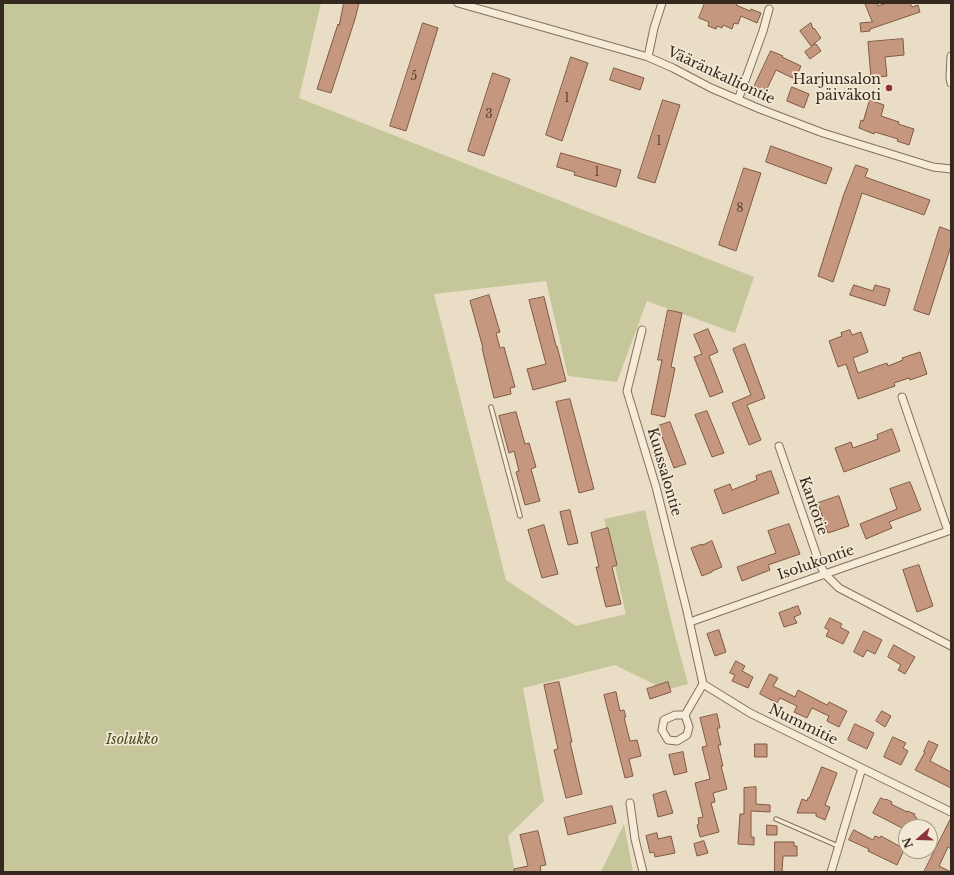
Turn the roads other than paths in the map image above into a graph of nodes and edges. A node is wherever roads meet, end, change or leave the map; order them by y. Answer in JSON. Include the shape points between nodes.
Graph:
{"nodes":[{"id":1,"x":458,"y":3,"type":"edge"},
{"id":2,"x":662,"y":3,"type":"edge"},
{"id":3,"x":769,"y":9,"type":"dead end"},
{"id":4,"x":648,"y":56,"type":"junction"},
{"id":5,"x":951,"y":56,"type":"edge"},
{"id":6,"x":951,"y":83,"type":"edge"},
{"id":7,"x":738,"y":100,"type":"junction"},
{"id":8,"x":951,"y":169,"type":"edge"},
{"id":9,"x":642,"y":330,"type":"dead end"},
{"id":10,"x":902,"y":396,"type":"dead end"},
{"id":11,"x":491,"y":407,"type":"dead end"},
{"id":12,"x":779,"y":446,"type":"dead end"},
{"id":13,"x":520,"y":516,"type":"dead end"},
{"id":14,"x":950,"y":531,"type":"edge"},
{"id":15,"x":825,"y":574,"type":"junction"},
{"id":16,"x":690,"y":622,"type":"junction"},
{"id":17,"x":951,"y":646,"type":"edge"},
{"id":18,"x":703,"y":684,"type":"junction"},
{"id":19,"x":685,"y":715,"type":"dead end"},
{"id":20,"x":862,"y":768,"type":"junction"},
{"id":21,"x":630,"y":803,"type":"dead end"},
{"id":22,"x":951,"y":812,"type":"edge"},
{"id":23,"x":776,"y":819,"type":"dead end"},
{"id":24,"x":838,"y":846,"type":"junction"},
{"id":25,"x":643,"y":872,"type":"edge"},
{"id":26,"x":831,"y":872,"type":"edge"}],
"edges":[{"from":1,"to":4,"type":"street"},
{"from":2,"to":4,"type":"street","name":"Vääränkalliontie"},
{"from":3,"to":7,"type":"street"},
{"from":4,"to":7,"type":"street","name":"Vääränkalliontie"},
{"from":5,"to":6,"type":"street"},
{"from":7,"to":8,"type":"street","name":"Vääränkalliontie","via":[[823,133],[933,167]]},
{"from":9,"to":16,"type":"street","name":"Kuussalontie","via":[[627,391],[656,487]]},
{"from":10,"to":14,"type":"street"},
{"from":11,"to":13,"type":"lane"},
{"from":12,"to":15,"type":"street","name":"Kantotie"},
{"from":14,"to":15,"type":"street","name":"Isolukontie"},
{"from":15,"to":16,"type":"street","name":"Isolukontie"},
{"from":15,"to":17,"type":"street","via":[[839,588]]},
{"from":16,"to":18,"type":"street"},
{"from":18,"to":19,"type":"street"},
{"from":18,"to":20,"type":"street","name":"Nummitie","via":[[750,713]]},
{"from":20,"to":22,"type":"street","name":"Nummitie"},
{"from":20,"to":24,"type":"street"},
{"from":21,"to":25,"type":"street"},
{"from":23,"to":24,"type":"lane"},
{"from":24,"to":26,"type":"street"}]}
